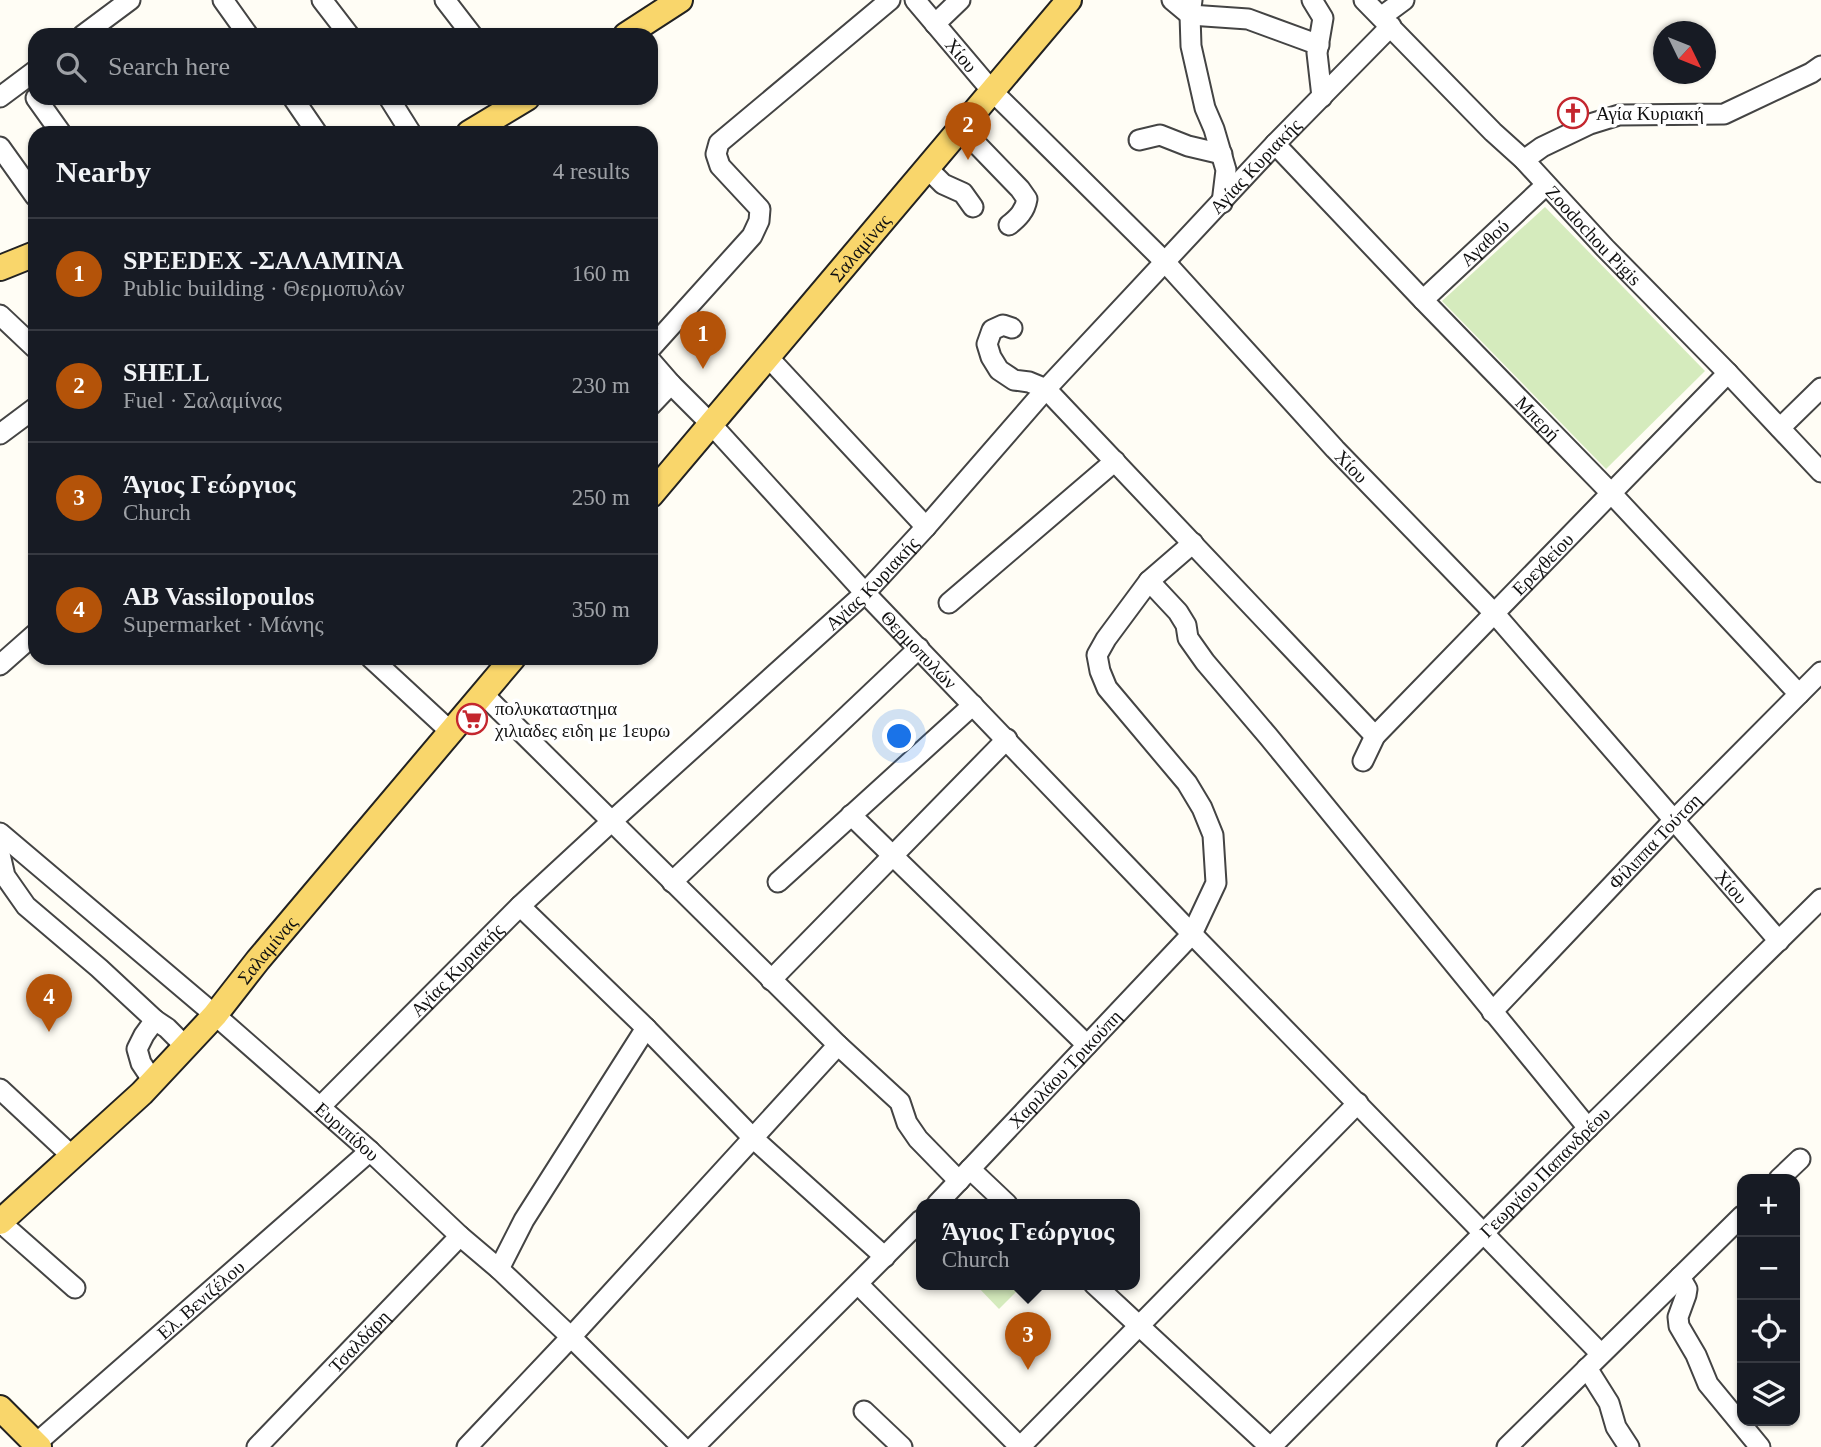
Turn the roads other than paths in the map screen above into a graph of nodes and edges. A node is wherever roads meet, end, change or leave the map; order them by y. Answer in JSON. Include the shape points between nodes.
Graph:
{"nodes":[{"id":1,"x":130,"y":0,"type":"edge"},
{"id":2,"x":223,"y":0,"type":"edge"},
{"id":3,"x":322,"y":0,"type":"edge"},
{"id":4,"x":445,"y":0,"type":"edge"},
{"id":5,"x":680,"y":0,"type":"edge"},
{"id":6,"x":890,"y":0,"type":"edge"},
{"id":7,"x":915,"y":0,"type":"edge"},
{"id":8,"x":960,"y":0,"type":"edge"},
{"id":9,"x":1069,"y":0,"type":"edge"},
{"id":10,"x":1172,"y":0,"type":"edge"},
{"id":11,"x":1312,"y":0,"type":"edge"},
{"id":12,"x":1364,"y":0,"type":"edge"},
{"id":13,"x":1404,"y":0,"type":"edge"},
{"id":14,"x":1191,"y":7,"type":"edge"},
{"id":15,"x":1386,"y":21,"type":"junction"},
{"id":16,"x":935,"y":24,"type":"junction"},
{"id":17,"x":92,"y":28,"type":"edge"},
{"id":18,"x":243,"y":28,"type":"edge"},
{"id":19,"x":344,"y":28,"type":"edge"},
{"id":20,"x":467,"y":28,"type":"edge"},
{"id":21,"x":636,"y":28,"type":"edge"},
{"id":22,"x":1319,"y":45,"type":"junction"},
{"id":23,"x":1821,"y":66,"type":"edge"},
{"id":24,"x":28,"y":77,"type":"edge"},
{"id":25,"x":992,"y":91,"type":"junction"},
{"id":26,"x":0,"y":97,"type":"edge"},
{"id":27,"x":1322,"y":97,"type":"junction"},
{"id":28,"x":41,"y":105,"type":"edge"},
{"id":29,"x":298,"y":105,"type":"edge"},
{"id":30,"x":393,"y":105,"type":"edge"},
{"id":31,"x":514,"y":105,"type":"edge"},
{"id":32,"x":56,"y":126,"type":"edge"},
{"id":33,"x":312,"y":126,"type":"edge"},
{"id":34,"x":407,"y":126,"type":"edge"},
{"id":35,"x":480,"y":126,"type":"edge"},
{"id":36,"x":961,"y":128,"type":"junction"},
{"id":37,"x":1139,"y":140,"type":"dead end"},
{"id":38,"x":1276,"y":144,"type":"junction"},
{"id":39,"x":0,"y":147,"type":"edge"},
{"id":40,"x":1222,"y":154,"type":"junction"},
{"id":41,"x":1524,"y":160,"type":"junction"},
{"id":42,"x":928,"y":168,"type":"junction"},
{"id":43,"x":1546,"y":185,"type":"junction"},
{"id":44,"x":28,"y":186,"type":"edge"},
{"id":45,"x":1222,"y":202,"type":"junction"},
{"id":46,"x":973,"y":206,"type":"dead end"},
{"id":47,"x":1009,"y":225,"type":"dead end"},
{"id":48,"x":28,"y":257,"type":"edge"},
{"id":49,"x":1165,"y":262,"type":"junction"},
{"id":50,"x":0,"y":268,"type":"edge"},
{"id":51,"x":1423,"y":300,"type":"junction"},
{"id":52,"x":0,"y":315,"type":"edge"},
{"id":53,"x":1012,"y":328,"type":"dead end"},
{"id":54,"x":658,"y":340,"type":"edge"},
{"id":55,"x":28,"y":341,"type":"edge"},
{"id":56,"x":767,"y":356,"type":"junction"},
{"id":57,"x":658,"y":369,"type":"edge"},
{"id":58,"x":1728,"y":373,"type":"junction"},
{"id":59,"x":671,"y":384,"type":"junction"},
{"id":60,"x":1821,"y":388,"type":"edge"},
{"id":61,"x":1046,"y":389,"type":"junction"},
{"id":62,"x":658,"y":398,"type":"edge"},
{"id":63,"x":28,"y":413,"type":"edge"},
{"id":64,"x":711,"y":424,"type":"junction"},
{"id":65,"x":1780,"y":428,"type":"junction"},
{"id":66,"x":0,"y":434,"type":"edge"},
{"id":67,"x":1115,"y":461,"type":"junction"},
{"id":68,"x":1821,"y":472,"type":"edge"},
{"id":69,"x":658,"y":487,"type":"edge"},
{"id":70,"x":1611,"y":493,"type":"junction"},
{"id":71,"x":926,"y":527,"type":"junction"},
{"id":72,"x":1193,"y":543,"type":"junction"},
{"id":73,"x":1149,"y":581,"type":"junction"},
{"id":74,"x":865,"y":593,"type":"junction"},
{"id":75,"x":949,"y":603,"type":"dead end"},
{"id":76,"x":1495,"y":614,"type":"junction"},
{"id":77,"x":28,"y":640,"type":"edge"},
{"id":78,"x":919,"y":648,"type":"junction"},
{"id":79,"x":0,"y":665,"type":"edge"},
{"id":80,"x":379,"y":665,"type":"edge"},
{"id":81,"x":507,"y":665,"type":"edge"},
{"id":82,"x":1821,"y":672,"type":"edge"},
{"id":83,"x":482,"y":694,"type":"junction"},
{"id":84,"x":1799,"y":694,"type":"junction"},
{"id":85,"x":973,"y":705,"type":"junction"},
{"id":86,"x":451,"y":732,"type":"junction"},
{"id":87,"x":1375,"y":736,"type":"junction"},
{"id":88,"x":1007,"y":739,"type":"junction"},
{"id":89,"x":1363,"y":761,"type":"dead end"},
{"id":90,"x":851,"y":815,"type":"junction"},
{"id":91,"x":1674,"y":820,"type":"junction"},
{"id":92,"x":612,"y":821,"type":"junction"},
{"id":93,"x":0,"y":833,"type":"edge"},
{"id":94,"x":0,"y":854,"type":"edge"},
{"id":95,"x":892,"y":855,"type":"junction"},
{"id":96,"x":672,"y":882,"type":"junction"},
{"id":97,"x":779,"y":882,"type":"dead end"},
{"id":98,"x":1821,"y":899,"type":"edge"},
{"id":99,"x":520,"y":906,"type":"junction"},
{"id":100,"x":1192,"y":934,"type":"junction"},
{"id":101,"x":1779,"y":941,"type":"junction"},
{"id":102,"x":771,"y":980,"type":"junction"},
{"id":103,"x":1492,"y":1012,"type":"junction"},
{"id":104,"x":215,"y":1015,"type":"junction"},
{"id":105,"x":155,"y":1020,"type":"junction"},
{"id":106,"x":646,"y":1028,"type":"junction"},
{"id":107,"x":838,"y":1045,"type":"junction"},
{"id":108,"x":1087,"y":1045,"type":"junction"},
{"id":109,"x":186,"y":1046,"type":"junction"},
{"id":110,"x":153,"y":1081,"type":"junction"},
{"id":111,"x":0,"y":1089,"type":"edge"},
{"id":112,"x":1358,"y":1103,"type":"junction"},
{"id":113,"x":320,"y":1107,"type":"junction"},
{"id":114,"x":1588,"y":1128,"type":"junction"},
{"id":115,"x":754,"y":1139,"type":"junction"},
{"id":116,"x":370,"y":1151,"type":"junction"},
{"id":117,"x":73,"y":1157,"type":"junction"},
{"id":118,"x":1800,"y":1159,"type":"dead end"},
{"id":119,"x":1784,"y":1174,"type":"edge"},
{"id":120,"x":964,"y":1175,"type":"junction"},
{"id":121,"x":942,"y":1199,"type":"edge"},
{"id":122,"x":1000,"y":1199,"type":"edge"},
{"id":123,"x":1737,"y":1221,"type":"edge"},
{"id":124,"x":0,"y":1222,"type":"edge"},
{"id":125,"x":916,"y":1225,"type":"edge"},
{"id":126,"x":1484,"y":1233,"type":"junction"},
{"id":127,"x":460,"y":1236,"type":"junction"},
{"id":128,"x":885,"y":1257,"type":"junction"},
{"id":129,"x":499,"y":1269,"type":"junction"},
{"id":130,"x":1680,"y":1277,"type":"junction"},
{"id":131,"x":858,"y":1284,"type":"junction"},
{"id":132,"x":75,"y":1288,"type":"dead end"},
{"id":133,"x":1100,"y":1290,"type":"edge"},
{"id":134,"x":1139,"y":1326,"type":"junction"},
{"id":135,"x":571,"y":1337,"type":"junction"},
{"id":136,"x":1601,"y":1353,"type":"junction"},
{"id":137,"x":1587,"y":1368,"type":"junction"},
{"id":138,"x":0,"y":1408,"type":"edge"},
{"id":139,"x":864,"y":1411,"type":"dead end"},
{"id":140,"x":36,"y":1446,"type":"edge"},
{"id":141,"x":257,"y":1447,"type":"edge"},
{"id":142,"x":467,"y":1447,"type":"edge"},
{"id":143,"x":682,"y":1447,"type":"edge"},
{"id":144,"x":695,"y":1447,"type":"edge"},
{"id":145,"x":902,"y":1447,"type":"edge"},
{"id":146,"x":1020,"y":1447,"type":"edge"},
{"id":147,"x":1271,"y":1447,"type":"edge"},
{"id":148,"x":1507,"y":1447,"type":"edge"},
{"id":149,"x":1629,"y":1447,"type":"edge"},
{"id":150,"x":1760,"y":1447,"type":"edge"}],
"edges":[{"from":1,"to":17,"type":"street"},
{"from":2,"to":18,"type":"street"},
{"from":3,"to":19,"type":"street"},
{"from":4,"to":20,"type":"street"},
{"from":5,"to":21,"type":"main road"},
{"from":6,"to":54,"type":"street","via":[[719,143],[720,166],[760,209],[759,221],[752,236]]},
{"from":7,"to":16,"type":"street","name":"Χίου"},
{"from":8,"to":16,"type":"street"},
{"from":9,"to":25,"type":"main road","name":"Σαλαμίνας"},
{"from":10,"to":14,"type":"street"},
{"from":11,"to":22,"type":"street","via":[[1323,18]]},
{"from":12,"to":15,"type":"street","name":"Zoodochou Pigis"},
{"from":13,"to":15,"type":"street","name":"Αγίας Κυριακής"},
{"from":14,"to":22,"type":"street","via":[[1248,19]]},
{"from":14,"to":40,"type":"street","via":[[1191,46],[1205,108]]},
{"from":15,"to":27,"type":"street","name":"Αγίας Κυριακής"},
{"from":15,"to":41,"type":"street","name":"Zoodochou Pigis"},
{"from":16,"to":25,"type":"street","name":"Χίου"},
{"from":22,"to":27,"type":"street"},
{"from":23,"to":41,"type":"street","via":[[1724,114],[1619,115],[1590,124]]},
{"from":24,"to":26,"type":"street"},
{"from":25,"to":36,"type":"main road","name":"Σαλαμίνας"},
{"from":25,"to":49,"type":"street","name":"Χίου"},
{"from":27,"to":38,"type":"street","name":"Αγίας Κυριακής"},
{"from":28,"to":32,"type":"street"},
{"from":29,"to":33,"type":"street"},
{"from":30,"to":34,"type":"street"},
{"from":31,"to":35,"type":"main road"},
{"from":36,"to":42,"type":"main road","name":"Σαλαμίνας"},
{"from":36,"to":47,"type":"street","via":[[1027,199],[1021,214]]},
{"from":37,"to":40,"type":"street","via":[[1160,135]]},
{"from":38,"to":45,"type":"street","name":"Αγίας Κυριακής"},
{"from":38,"to":51,"type":"street","name":"Μπερή"},
{"from":39,"to":44,"type":"street"},
{"from":40,"to":45,"type":"street","via":[[1226,170]]},
{"from":41,"to":43,"type":"street","name":"Zoodochou Pigis"},
{"from":42,"to":46,"type":"street"},
{"from":42,"to":56,"type":"main road","name":"Σαλαμίνας"},
{"from":43,"to":51,"type":"street","name":"Αγαθού"},
{"from":43,"to":58,"type":"street","name":"Zoodochou Pigis"},
{"from":45,"to":49,"type":"street","name":"Αγίας Κυριακής"},
{"from":48,"to":50,"type":"main road"},
{"from":49,"to":61,"type":"street","name":"Αγίας Κυριακής"},
{"from":49,"to":76,"type":"street","name":"Χίου","via":[[1335,449]]},
{"from":51,"to":70,"type":"street","name":"Μπερή"},
{"from":52,"to":55,"type":"street"},
{"from":53,"to":61,"type":"street","via":[[1003,325],[992,330],[987,344],[991,357],[999,370],[1014,380]]},
{"from":56,"to":64,"type":"main road","name":"Σαλαμίνας"},
{"from":56,"to":71,"type":"street"},
{"from":57,"to":59,"type":"street","name":"Θερμοπυλών"},
{"from":58,"to":65,"type":"street","name":"Zoodochou Pigis"},
{"from":58,"to":70,"type":"street","name":"Ερεχθείου"},
{"from":59,"to":62,"type":"street"},
{"from":59,"to":64,"type":"street","name":"Θερμοπυλών"},
{"from":60,"to":65,"type":"street"},
{"from":61,"to":67,"type":"street"},
{"from":61,"to":71,"type":"street","name":"Αγίας Κυριακής"},
{"from":63,"to":66,"type":"street"},
{"from":64,"to":69,"type":"main road","name":"Σαλαμίνας"},
{"from":64,"to":74,"type":"street","name":"Θερμοπυλών"},
{"from":65,"to":68,"type":"street","name":"Zoodochou Pigis"},
{"from":67,"to":72,"type":"street"},
{"from":67,"to":75,"type":"street"},
{"from":70,"to":76,"type":"street","name":"Ερεχθείου"},
{"from":70,"to":84,"type":"street","name":"Μπερή"},
{"from":71,"to":74,"type":"street","name":"Αγίας Κυριακής"},
{"from":72,"to":73,"type":"street"},
{"from":72,"to":87,"type":"street"},
{"from":73,"to":100,"type":"street","name":"Χαριλάου Τρικούπη","via":[[1097,655],[1107,688],[1187,783],[1213,835],[1216,883]]},
{"from":73,"to":103,"type":"street","via":[[1178,612],[1188,638],[1205,662]]},
{"from":74,"to":78,"type":"street","name":"Θερμοπυλών"},
{"from":74,"to":92,"type":"street","name":"Αγίας Κυριακής"},
{"from":76,"to":87,"type":"street","name":"Ερεχθείου"},
{"from":76,"to":91,"type":"street","name":"Χίου"},
{"from":77,"to":79,"type":"street"},
{"from":78,"to":85,"type":"street","name":"Θερμοπυλών"},
{"from":78,"to":96,"type":"street"},
{"from":80,"to":86,"type":"street"},
{"from":81,"to":83,"type":"main road","name":"Σαλαμίνας"},
{"from":82,"to":84,"type":"street","name":"Φίλιππα Τούτση"},
{"from":83,"to":86,"type":"main road","name":"Σαλαμίνας"},
{"from":83,"to":92,"type":"street"},
{"from":84,"to":91,"type":"street","name":"Φίλιππα Τούτση"},
{"from":85,"to":88,"type":"street","name":"Θερμοπυλών"},
{"from":85,"to":90,"type":"street"},
{"from":86,"to":104,"type":"main road","name":"Σαλαμίνας"},
{"from":87,"to":89,"type":"street","name":"Ερεχθείου"},
{"from":88,"to":95,"type":"street"},
{"from":88,"to":100,"type":"street","name":"Θερμοπυλών"},
{"from":90,"to":95,"type":"street"},
{"from":90,"to":97,"type":"street"},
{"from":91,"to":101,"type":"street","name":"Χίου"},
{"from":91,"to":103,"type":"street","name":"Φίλιππα Τούτση"},
{"from":92,"to":96,"type":"street"},
{"from":92,"to":99,"type":"street","name":"Αγίας Κυριακής"},
{"from":93,"to":104,"type":"street","name":"Ευριπίδου"},
{"from":94,"to":105,"type":"street","via":[[5,876],[26,906]]},
{"from":95,"to":102,"type":"street"},
{"from":95,"to":108,"type":"street"},
{"from":96,"to":102,"type":"street"},
{"from":98,"to":101,"type":"street","name":"Γεωργίου Παπανδρέου"},
{"from":99,"to":106,"type":"street"},
{"from":99,"to":113,"type":"street","name":"Αγίας Κυριακής"},
{"from":100,"to":108,"type":"street","name":"Χαριλάου Τρικούπη"},
{"from":100,"to":112,"type":"street","name":"Θερμοπυλών"},
{"from":101,"to":114,"type":"street","name":"Γεωργίου Παπανδρέου"},
{"from":102,"to":107,"type":"street"},
{"from":103,"to":114,"type":"street"},
{"from":104,"to":109,"type":"main road","name":"Σαλαμίνας"},
{"from":104,"to":113,"type":"street","name":"Ευριπίδου"},
{"from":105,"to":109,"type":"street"},
{"from":105,"to":110,"type":"street","via":[[137,1049]]},
{"from":106,"to":115,"type":"street"},
{"from":106,"to":129,"type":"street","via":[[524,1220]]},
{"from":107,"to":115,"type":"street"},
{"from":107,"to":120,"type":"street","via":[[900,1102],[918,1139]]},
{"from":108,"to":120,"type":"street","name":"Χαριλάου Τρικούπη"},
{"from":109,"to":110,"type":"main road","name":"Σαλαμίνας"},
{"from":110,"to":117,"type":"main road","name":"Σαλαμίνας"},
{"from":111,"to":117,"type":"street"},
{"from":112,"to":126,"type":"street","name":"Θερμοπυλών"},
{"from":112,"to":134,"type":"street"},
{"from":113,"to":116,"type":"street","name":"Ευριπίδου"},
{"from":114,"to":126,"type":"street","name":"Γεωργίου Παπανδρέου"},
{"from":115,"to":128,"type":"street"},
{"from":115,"to":135,"type":"street"},
{"from":116,"to":127,"type":"street","name":"Ευριπίδου"},
{"from":116,"to":140,"type":"street","name":"Ελ. Βενιζέλου"},
{"from":117,"to":124,"type":"main road","name":"Σαλαμίνας"},
{"from":118,"to":119,"type":"street"},
{"from":120,"to":121,"type":"street","name":"Χαριλάου Τρικούπη"},
{"from":120,"to":122,"type":"street"},
{"from":123,"to":130,"type":"street"},
{"from":124,"to":132,"type":"street"},
{"from":125,"to":128,"type":"street"},
{"from":126,"to":136,"type":"street","name":"Θερμοπυλών"},
{"from":126,"to":147,"type":"street","name":"Γεωργίου Παπανδρέου"},
{"from":127,"to":129,"type":"street","name":"Ευριπίδου"},
{"from":127,"to":141,"type":"street","name":"Τσαλδάρη"},
{"from":128,"to":131,"type":"street"},
{"from":129,"to":135,"type":"street","name":"Ευριπίδου"},
{"from":130,"to":136,"type":"street"},
{"from":130,"to":150,"type":"street","via":[[1687,1289],[1679,1326],[1708,1384]]},
{"from":131,"to":144,"type":"street"},
{"from":131,"to":146,"type":"street"},
{"from":133,"to":134,"type":"street"},
{"from":134,"to":146,"type":"street"},
{"from":134,"to":147,"type":"street"},
{"from":135,"to":142,"type":"street"},
{"from":135,"to":143,"type":"street","name":"Ευριπίδου"},
{"from":136,"to":137,"type":"street"},
{"from":137,"to":148,"type":"street"},
{"from":137,"to":149,"type":"street"},
{"from":138,"to":140,"type":"main road"},
{"from":139,"to":145,"type":"street"}]}
